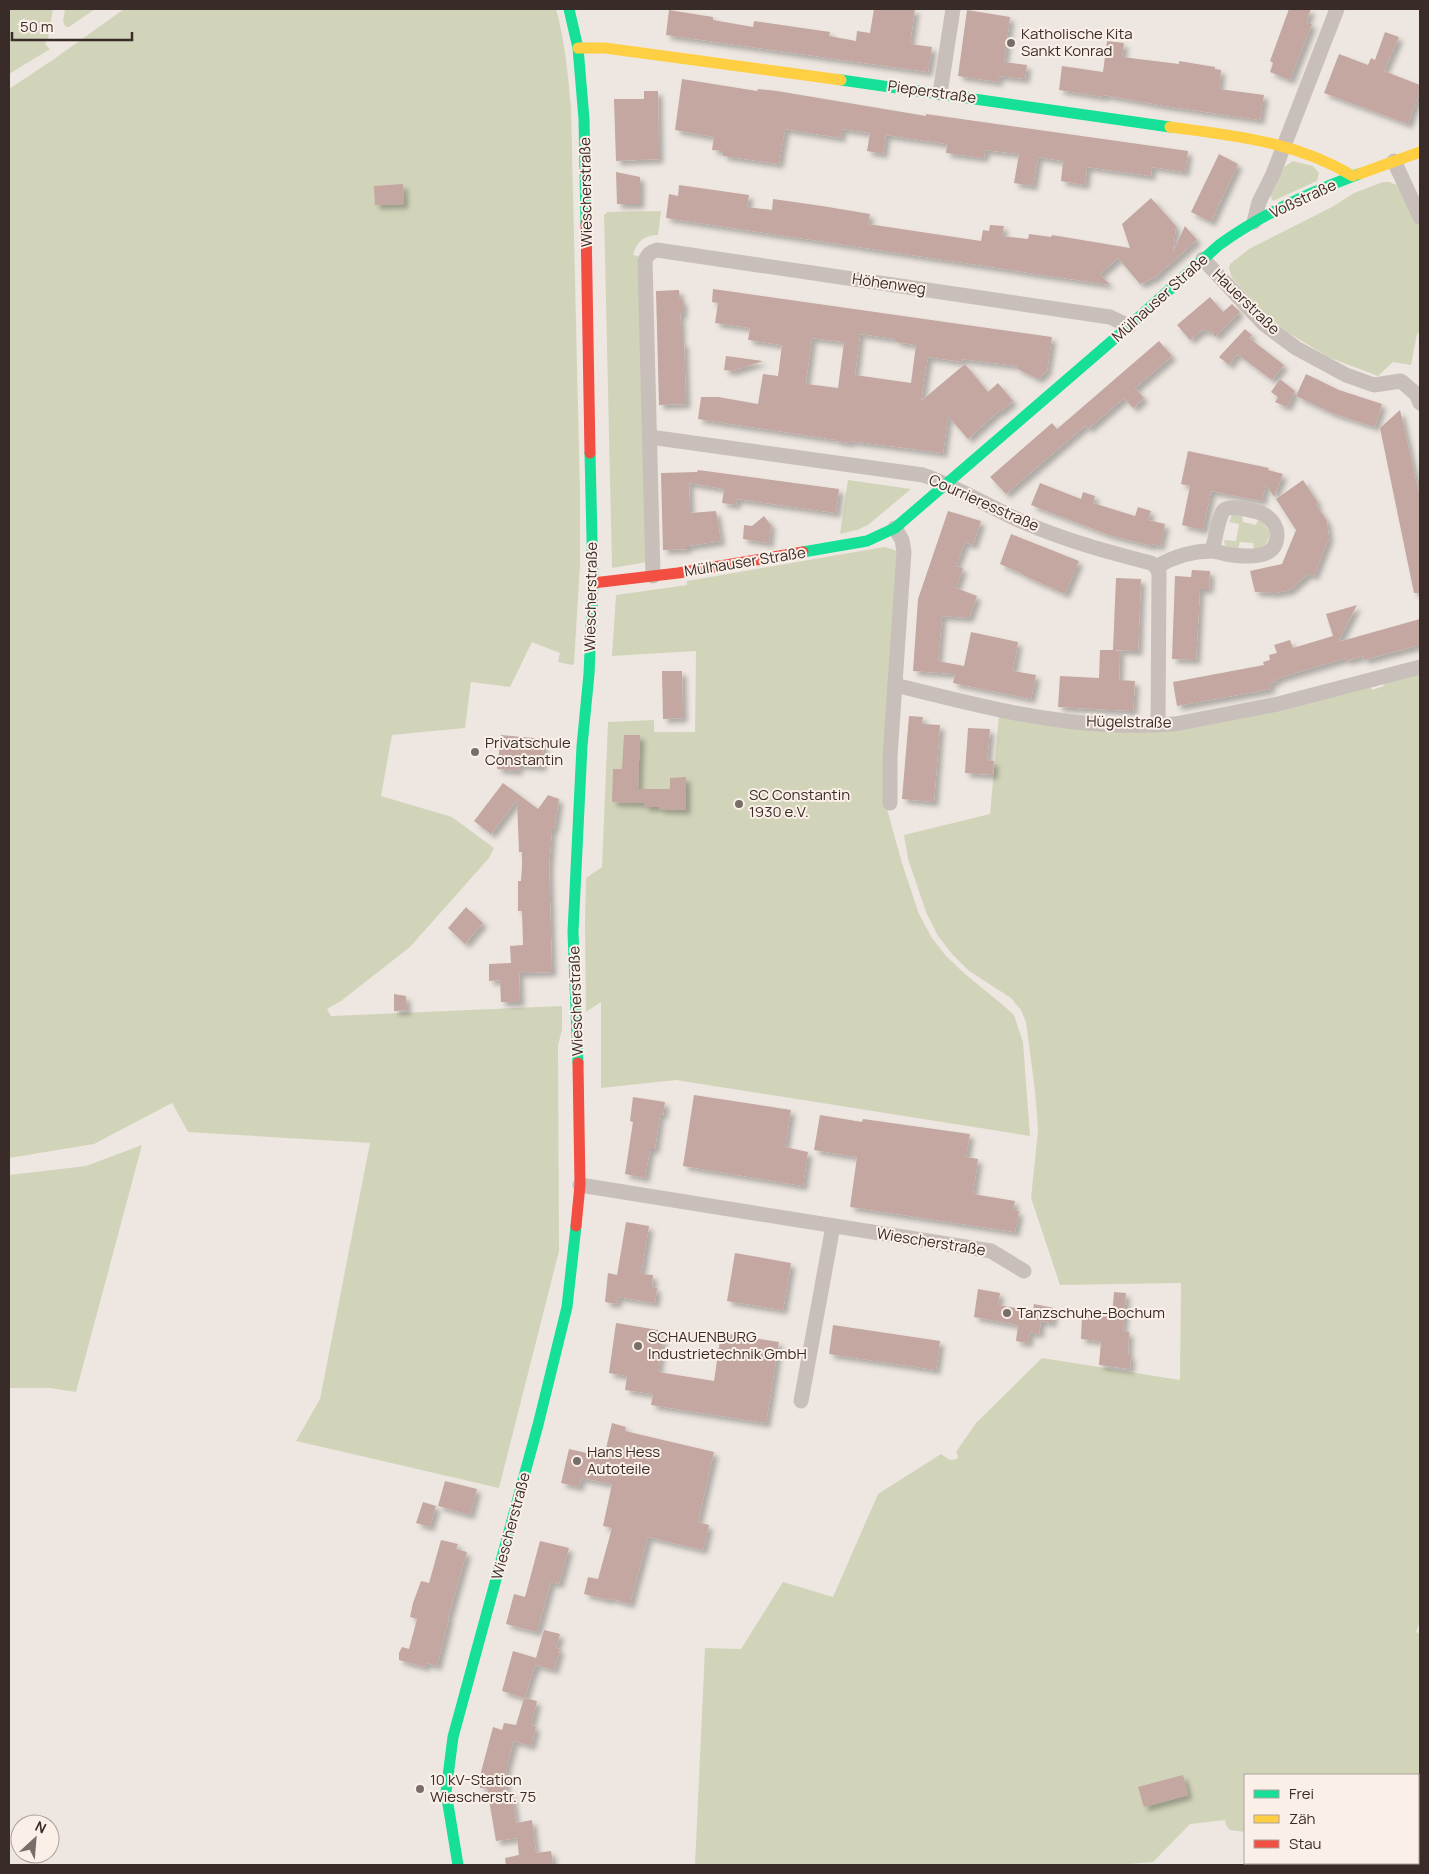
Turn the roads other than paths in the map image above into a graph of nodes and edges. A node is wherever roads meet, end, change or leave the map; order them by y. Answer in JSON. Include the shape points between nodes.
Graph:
{"nodes":[{"id":1,"x":569,"y":9,"type":"edge"},
{"id":2,"x":952,"y":9,"type":"edge"},
{"id":3,"x":1338,"y":9,"type":"edge"},
{"id":4,"x":578,"y":48,"type":"junction"},
{"id":5,"x":940,"y":93,"type":"junction"},
{"id":6,"x":1285,"y":144,"type":"junction"},
{"id":7,"x":1420,"y":152,"type":"edge"},
{"id":8,"x":1394,"y":161,"type":"junction"},
{"id":9,"x":1353,"y":176,"type":"junction"},
{"id":10,"x":1420,"y":217,"type":"edge"},
{"id":11,"x":1254,"y":222,"type":"junction"},
{"id":12,"x":1203,"y":259,"type":"junction"},
{"id":13,"x":1129,"y":326,"type":"junction"},
{"id":14,"x":1420,"y":403,"type":"edge"},
{"id":15,"x":650,"y":437,"type":"junction"},
{"id":16,"x":947,"y":484,"type":"junction"},
{"id":17,"x":895,"y":528,"type":"junction"},
{"id":18,"x":1212,"y":550,"type":"dead end"},
{"id":19,"x":1156,"y":567,"type":"junction"},
{"id":20,"x":653,"y":576,"type":"junction"},
{"id":21,"x":592,"y":583,"type":"junction"},
{"id":22,"x":1420,"y":667,"type":"edge"},
{"id":23,"x":895,"y":685,"type":"junction"},
{"id":24,"x":1158,"y":725,"type":"junction"},
{"id":25,"x":890,"y":803,"type":"dead end"},
{"id":26,"x":580,"y":1185,"type":"junction"},
{"id":27,"x":833,"y":1226,"type":"junction"},
{"id":28,"x":1024,"y":1271,"type":"dead end"},
{"id":29,"x":801,"y":1401,"type":"dead end"},
{"id":30,"x":458,"y":1865,"type":"edge"}],
"edges":[{"from":1,"to":4,"type":"main road","name":"Wiescherstraße"},
{"from":2,"to":5,"type":"street"},
{"from":3,"to":6,"type":"street"},
{"from":4,"to":5,"type":"main road","name":"Pieperstraße","via":[[604,48]]},
{"from":4,"to":21,"type":"main road","name":"Wiescherstraße","via":[[584,119]]},
{"from":5,"to":6,"type":"main road","name":"Pieperstraße"},
{"from":6,"to":9,"type":"main road","name":"Voßstraße"},
{"from":6,"to":11,"type":"street","via":[[1259,202]]},
{"from":7,"to":8,"type":"main road","name":"Voßstraße"},
{"from":8,"to":9,"type":"main road","name":"Voßstraße"},
{"from":8,"to":10,"type":"street"},
{"from":9,"to":11,"type":"main road","name":"Voßstraße"},
{"from":11,"to":12,"type":"main road","name":"Mülhauser Straße"},
{"from":12,"to":13,"type":"main road","name":"Mülhauser Straße"},
{"from":12,"to":14,"type":"street","name":"Hauerstraße","via":[[1264,324],[1296,348],[1346,375],[1374,385],[1401,381],[1416,394]]},
{"from":13,"to":15,"type":"street","name":"Höhenweg","via":[[1110,317],[657,250],[645,261]]},
{"from":13,"to":16,"type":"main road","name":"Mülhauser Straße"},
{"from":15,"to":16,"type":"street","name":"Courrieresstraße","via":[[922,475]]},
{"from":15,"to":20,"type":"street"},
{"from":16,"to":17,"type":"main road","name":"Mülhauser Straße"},
{"from":16,"to":19,"type":"street","name":"Courrieresstraße","via":[[1062,538]]},
{"from":17,"to":20,"type":"main road","name":"Mülhauser Straße","via":[[867,541],[848,545]]},
{"from":17,"to":23,"type":"street","via":[[904,552]]},
{"from":18,"to":19,"type":"street","via":[[1168,559]]},
{"from":19,"to":24,"type":"street","via":[[1159,573]]},
{"from":20,"to":21,"type":"main road","name":"Mülhauser Straße"},
{"from":21,"to":26,"type":"main road","name":"Wiescherstraße","via":[[573,932]]},
{"from":22,"to":24,"type":"street","name":"Hügelstraße","via":[[1278,704]]},
{"from":23,"to":24,"type":"street","name":"Hügelstraße","via":[[1034,717],[1113,725]]},
{"from":23,"to":25,"type":"street"},
{"from":26,"to":27,"type":"street","name":"Wiescherstraße"},
{"from":26,"to":30,"type":"main road","name":"Wiescherstraße","via":[[567,1307],[453,1736],[446,1792]]},
{"from":27,"to":28,"type":"street","name":"Wiescherstraße","via":[[991,1251]]},
{"from":27,"to":29,"type":"street"}]}
